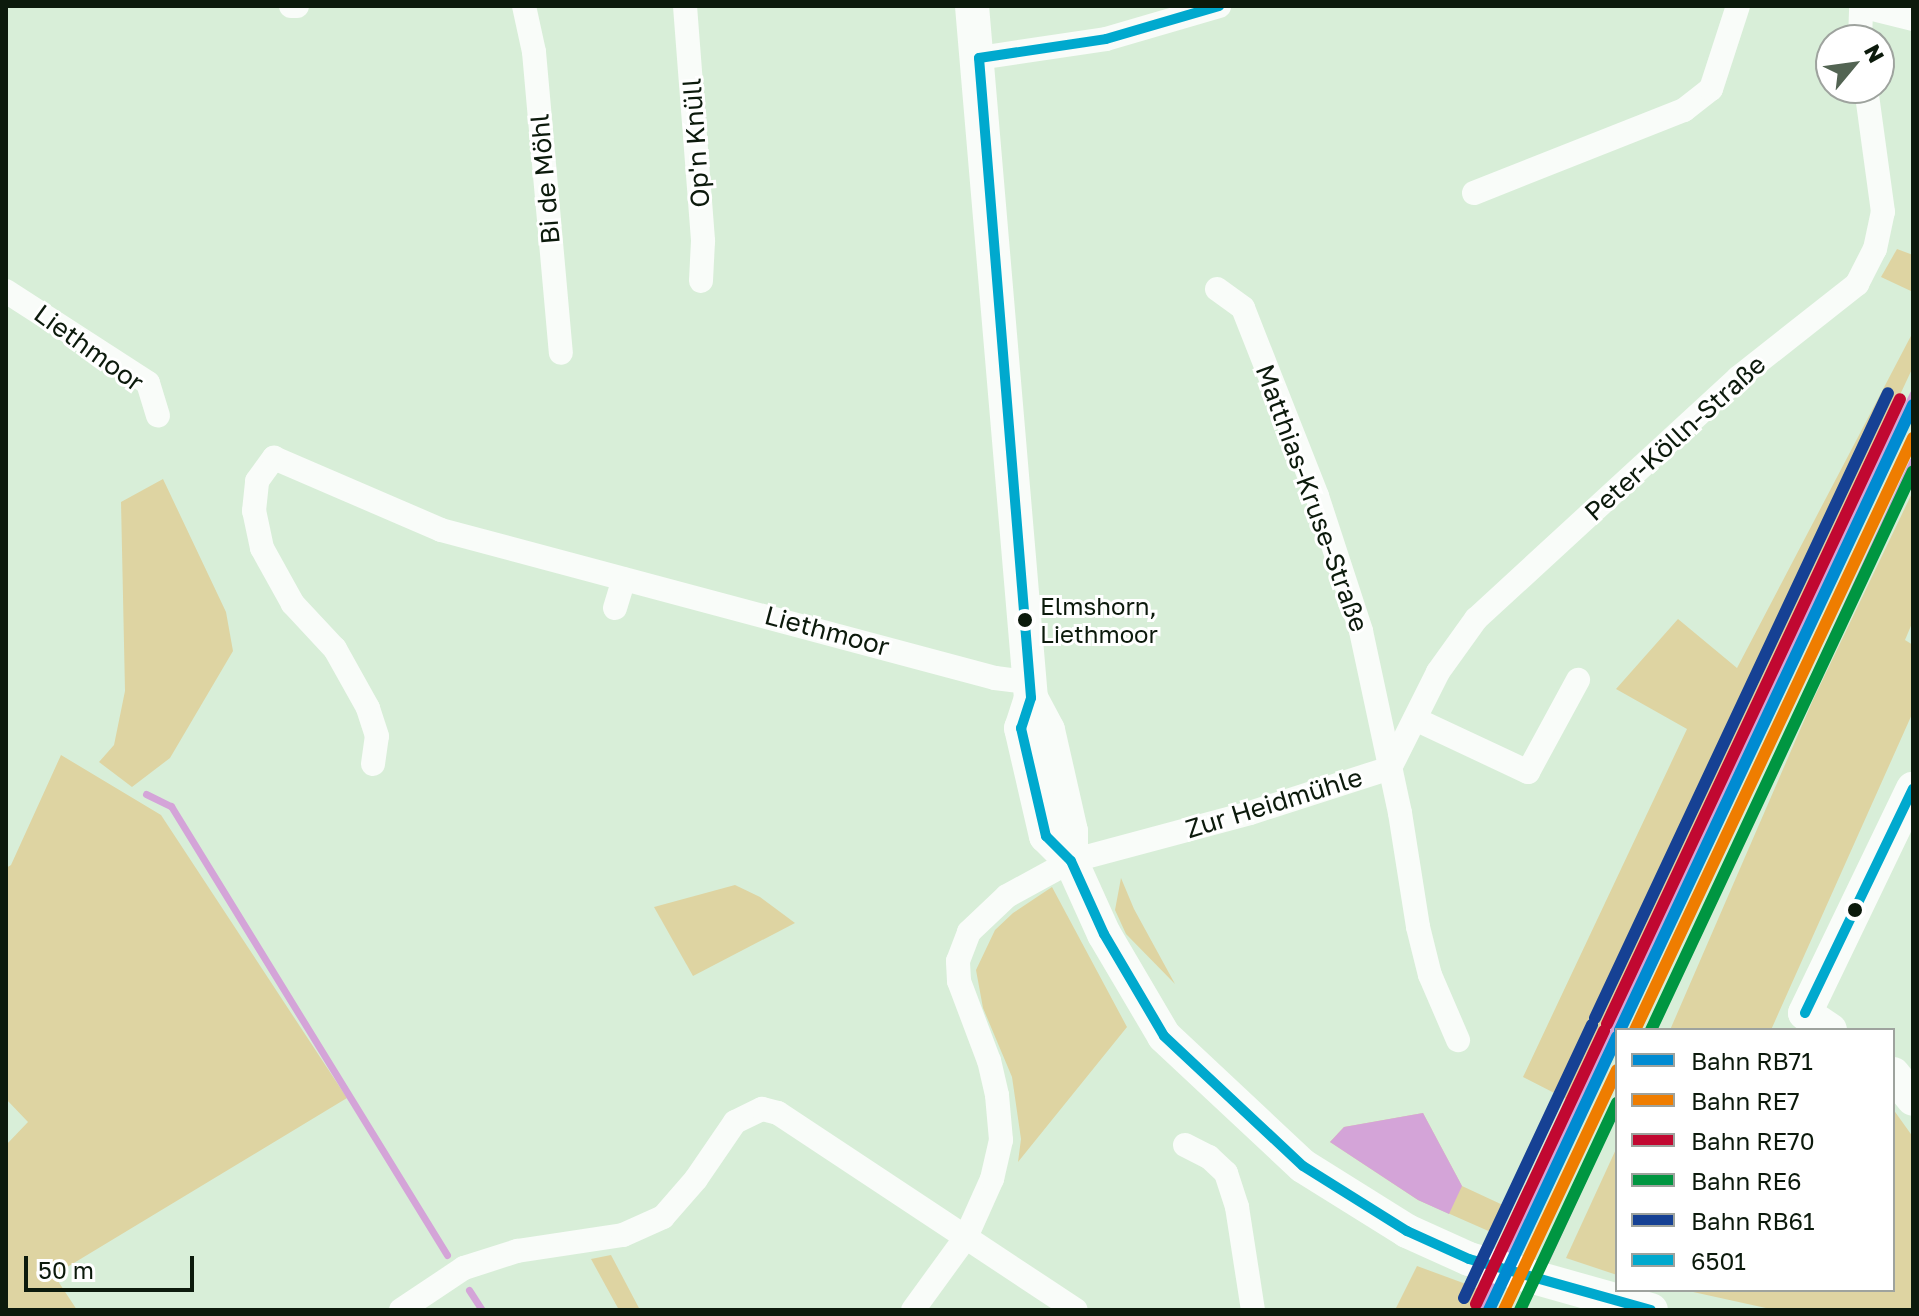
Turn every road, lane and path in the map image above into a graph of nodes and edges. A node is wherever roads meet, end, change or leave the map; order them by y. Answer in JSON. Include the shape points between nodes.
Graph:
{"nodes":[{"id":1,"x":524,"y":6,"type":"edge"},
{"id":2,"x":685,"y":6,"type":"edge"},
{"id":3,"x":972,"y":6,"type":"edge"},
{"id":4,"x":1219,"y":6,"type":"edge"},
{"id":5,"x":1738,"y":6,"type":"edge"},
{"id":6,"x":1861,"y":6,"type":"edge"},
{"id":7,"x":1913,"y":19,"type":"edge"},
{"id":8,"x":979,"y":58,"type":"junction"},
{"id":9,"x":1868,"y":104,"type":"edge"},
{"id":10,"x":1474,"y":193,"type":"dead end"},
{"id":11,"x":701,"y":281,"type":"dead end"},
{"id":12,"x":1217,"y":289,"type":"dead end"},
{"id":13,"x":6,"y":291,"type":"edge"},
{"id":14,"x":561,"y":353,"type":"dead end"},
{"id":15,"x":158,"y":416,"type":"dead end"},
{"id":16,"x":624,"y":579,"type":"junction"},
{"id":17,"x":615,"y":608,"type":"dead end"},
{"id":18,"x":1578,"y":680,"type":"dead end"},
{"id":19,"x":1030,"y":690,"type":"junction"},
{"id":20,"x":1415,"y":719,"type":"junction"},
{"id":21,"x":373,"y":764,"type":"dead end"},
{"id":22,"x":1390,"y":768,"type":"junction"},
{"id":23,"x":1909,"y":806,"type":"edge"},
{"id":24,"x":1071,"y":861,"type":"junction"},
{"id":25,"x":1810,"y":1024,"type":"edge"},
{"id":26,"x":1458,"y":1040,"type":"dead end"},
{"id":27,"x":1895,"y":1076,"type":"edge"},
{"id":28,"x":1913,"y":1099,"type":"edge"},
{"id":29,"x":1185,"y":1145,"type":"dead end"},
{"id":30,"x":966,"y":1237,"type":"junction"},
{"id":31,"x":1647,"y":1292,"type":"edge"},
{"id":32,"x":401,"y":1310,"type":"edge"},
{"id":33,"x":913,"y":1310,"type":"edge"},
{"id":34,"x":1076,"y":1310,"type":"edge"},
{"id":35,"x":1253,"y":1310,"type":"edge"},
{"id":36,"x":1636,"y":1310,"type":"edge"},
{"id":37,"x":1651,"y":1310,"type":"edge"}],
"edges":[{"from":1,"to":14,"type":"street","name":"Bi de Möhl","via":[[534,52]]},
{"from":2,"to":11,"type":"street","name":"Op'n Knüll","via":[[702,227]]},
{"from":3,"to":8,"type":"street"},
{"from":4,"to":8,"type":"street","via":[[1106,39]]},
{"from":5,"to":10,"type":"street","via":[[1711,89],[1684,110]]},
{"from":6,"to":7,"type":"street"},
{"from":8,"to":19,"type":"street"},
{"from":9,"to":20,"type":"street","name":"Peter-Kölln-Straße","via":[[1883,212],[1875,249],[1857,284],[1738,378],[1476,619],[1438,672]]},
{"from":12,"to":22,"type":"street","name":"Matthias-Kruse-Straße","via":[[1243,308],[1317,496],[1361,631]]},
{"from":13,"to":15,"type":"street","name":"Liethmoor","via":[[148,383]]},
{"from":16,"to":17,"type":"street"},
{"from":16,"to":19,"type":"street","name":"Liethmoor"},
{"from":16,"to":21,"type":"street","name":"Liethmoor","via":[[441,530],[274,458],[257,481],[254,511],[262,548],[293,604],[335,649],[368,708],[377,736]]},
{"from":18,"to":20,"type":"street","via":[[1528,772]]},
{"from":19,"to":24,"type":"street","via":[[1048,730],[1071,831]]},
{"from":20,"to":22,"type":"street","name":"Peter-Kölln-Straße"},
{"from":22,"to":24,"type":"street","name":"Zur Heidmühle","via":[[1250,813]]},
{"from":22,"to":26,"type":"street","name":"Zur Heidmühle","via":[[1430,975]]},
{"from":23,"to":25,"type":"street"},
{"from":24,"to":30,"type":"street","name":"Zur Heidmühle","via":[[1007,896],[969,932],[961,948],[959,981],[989,1061],[1001,1140],[992,1179]]},
{"from":24,"to":37,"type":"street","via":[[1104,934],[1164,1036],[1303,1166],[1407,1231],[1469,1259]]},
{"from":27,"to":28,"type":"street"},
{"from":29,"to":35,"type":"street","via":[[1226,1173],[1237,1207]]},
{"from":30,"to":32,"type":"street","via":[[778,1113],[762,1109],[735,1122],[663,1217],[623,1235],[517,1251],[464,1268]]},
{"from":30,"to":33,"type":"street","name":"Zur Heidmühle"},
{"from":30,"to":34,"type":"street"},
{"from":31,"to":36,"type":"street"}]}
